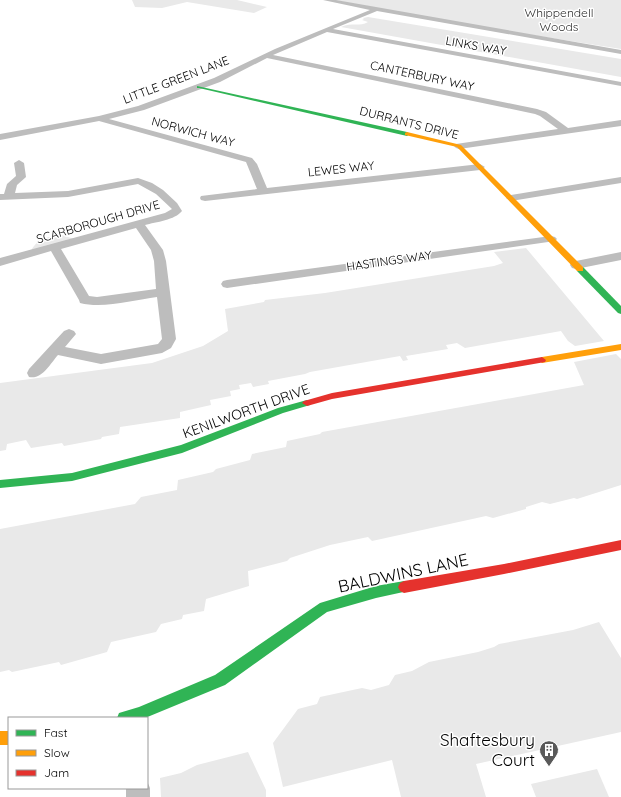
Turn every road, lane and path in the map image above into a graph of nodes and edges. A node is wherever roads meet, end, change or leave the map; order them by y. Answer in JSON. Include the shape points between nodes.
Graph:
{"nodes":[{"id":1,"x":326,"y":0,"type":"edge"},
{"id":2,"x":374,"y":10,"type":"junction"},
{"id":3,"x":327,"y":30,"type":"junction"},
{"id":4,"x":606,"y":42,"type":"dead end"},
{"id":5,"x":583,"y":46,"type":"junction"},
{"id":6,"x":621,"y":52,"type":"edge"},
{"id":7,"x":267,"y":56,"type":"junction"},
{"id":8,"x":621,"y":84,"type":"edge"},
{"id":9,"x":200,"y":87,"type":"junction"},
{"id":10,"x":99,"y":119,"type":"junction"},
{"id":11,"x":621,"y":124,"type":"edge"},
{"id":12,"x":566,"y":131,"type":"junction"},
{"id":13,"x":0,"y":137,"type":"edge"},
{"id":14,"x":459,"y":146,"type":"junction"},
{"id":15,"x":19,"y":163,"type":"dead end"},
{"id":16,"x":480,"y":167,"type":"junction"},
{"id":17,"x":621,"y":180,"type":"edge"},
{"id":18,"x":263,"y":191,"type":"junction"},
{"id":19,"x":5,"y":197,"type":"edge"},
{"id":20,"x":205,"y":198,"type":"dead end"},
{"id":21,"x":511,"y":198,"type":"junction"},
{"id":22,"x":139,"y":224,"type":"junction"},
{"id":23,"x":551,"y":239,"type":"junction"},
{"id":24,"x":55,"y":248,"type":"junction"},
{"id":25,"x":621,"y":256,"type":"edge"},
{"id":26,"x":0,"y":262,"type":"edge"},
{"id":27,"x":576,"y":264,"type":"junction"},
{"id":28,"x":227,"y":284,"type":"dead end"},
{"id":29,"x":163,"y":292,"type":"junction"},
{"id":30,"x":621,"y":311,"type":"edge"},
{"id":31,"x":69,"y":334,"type":"dead end"},
{"id":32,"x":621,"y":347,"type":"edge"},
{"id":33,"x":54,"y":350,"type":"junction"},
{"id":34,"x":34,"y":373,"type":"dead end"},
{"id":35,"x":0,"y":484,"type":"edge"},
{"id":36,"x":621,"y":545,"type":"edge"},
{"id":37,"x":134,"y":717,"type":"edge"}],
"edges":[{"from":1,"to":2,"type":"street"},
{"from":2,"to":3,"type":"street","name":"LITTLE GREEN LANE"},
{"from":2,"to":5,"type":"street"},
{"from":3,"to":7,"type":"street","name":"LITTLE GREEN LANE"},
{"from":3,"to":8,"type":"street","name":"LINKS WAY"},
{"from":4,"to":5,"type":"street","via":[[591,42]]},
{"from":5,"to":6,"type":"street"},
{"from":7,"to":9,"type":"street","name":"LITTLE GREEN LANE"},
{"from":7,"to":12,"type":"street","name":"CANTERBURY WAY","via":[[537,112]]},
{"from":9,"to":10,"type":"street","name":"LITTLE GREEN LANE","via":[[128,112]]},
{"from":9,"to":14,"type":"street","name":"DURRANTS DRIVE"},
{"from":10,"to":13,"type":"street","name":"LITTLE GREEN LANE"},
{"from":10,"to":18,"type":"street","name":"NORWICH WAY","via":[[249,160]]},
{"from":11,"to":12,"type":"street"},
{"from":12,"to":14,"type":"street"},
{"from":14,"to":16,"type":"street","name":"DURRANTS DRIVE"},
{"from":15,"to":19,"type":"street","via":[[21,176],[12,184]]},
{"from":16,"to":18,"type":"street","name":"LEWES WAY"},
{"from":16,"to":21,"type":"street","name":"DURRANTS DRIVE"},
{"from":17,"to":21,"type":"street"},
{"from":18,"to":20,"type":"street","name":"LEWES WAY"},
{"from":19,"to":22,"type":"street","name":"SCARBOROUGH DRIVE","via":[[68,194],[138,181],[160,193],[177,211],[169,216]]},
{"from":21,"to":23,"type":"street","name":"DURRANTS DRIVE"},
{"from":22,"to":24,"type":"street","name":"SCARBOROUGH DRIVE"},
{"from":22,"to":29,"type":"street","via":[[157,250]]},
{"from":23,"to":27,"type":"street","name":"DURRANTS DRIVE"},
{"from":23,"to":28,"type":"street","name":"HASTINGS WAY"},
{"from":24,"to":26,"type":"street","name":"SCARBOROUGH DRIVE"},
{"from":24,"to":29,"type":"street","via":[[86,300],[97,302]]},
{"from":25,"to":27,"type":"street"},
{"from":27,"to":30,"type":"street","name":"DURRANTS DRIVE"},
{"from":29,"to":33,"type":"street","via":[[169,339],[163,348],[101,359]]},
{"from":31,"to":33,"type":"street"},
{"from":32,"to":35,"type":"street","name":"KENILWORTH DRIVE","via":[[332,396],[281,410],[182,449],[72,477]]},
{"from":33,"to":34,"type":"street"},
{"from":36,"to":37,"type":"street","name":"BALDWINS LANE","via":[[376,592],[324,607],[220,680]]}]}
